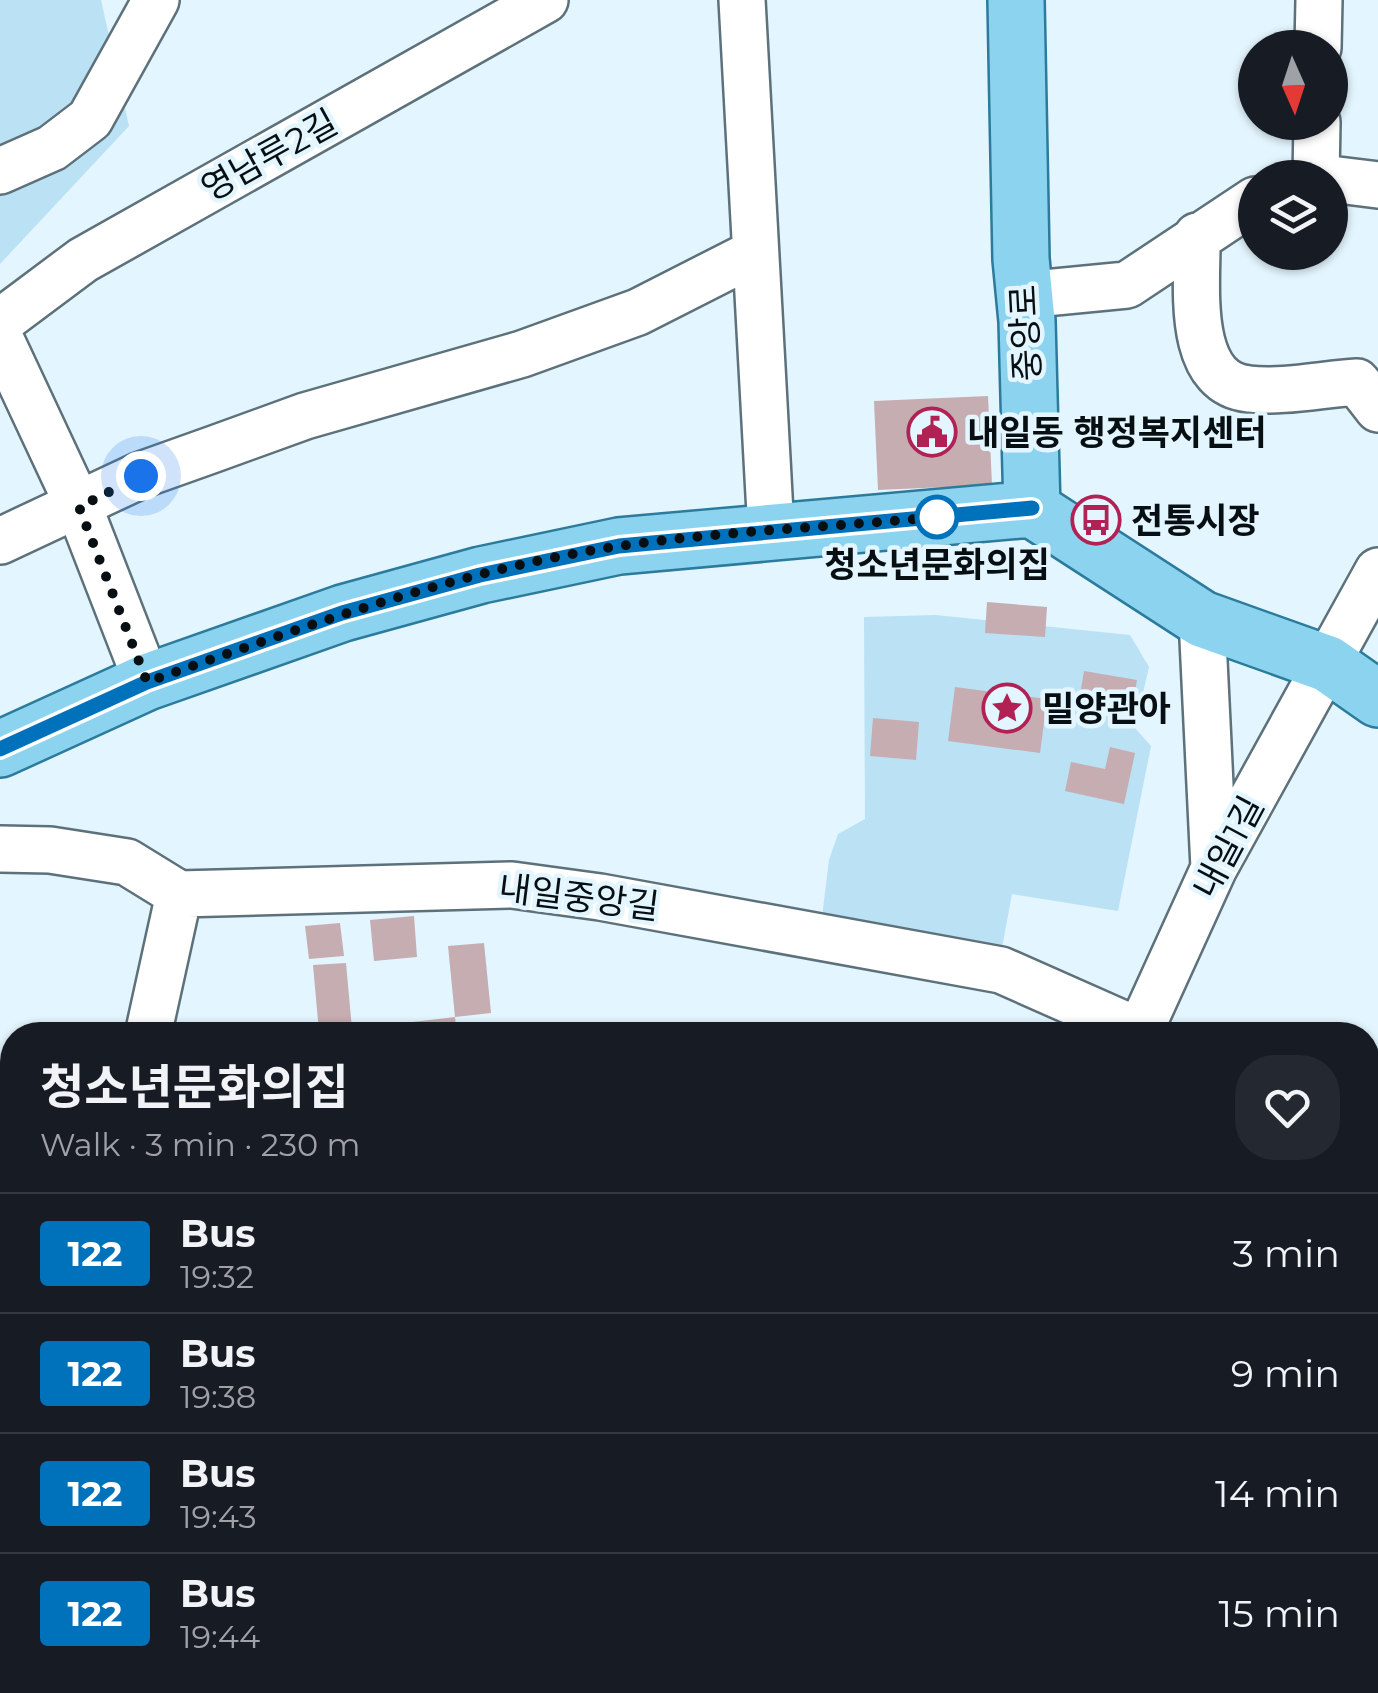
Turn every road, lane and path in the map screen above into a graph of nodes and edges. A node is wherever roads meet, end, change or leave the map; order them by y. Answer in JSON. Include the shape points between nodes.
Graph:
{"nodes":[{"id":1,"x":156,"y":0,"type":"edge"},
{"id":2,"x":546,"y":0,"type":"edge"},
{"id":3,"x":742,"y":0,"type":"edge"},
{"id":4,"x":1016,"y":0,"type":"edge"},
{"id":5,"x":1318,"y":0,"type":"edge"},
{"id":6,"x":1318,"y":30,"type":"edge"},
{"id":7,"x":0,"y":171,"type":"edge"},
{"id":8,"x":1348,"y":182,"type":"edge"},
{"id":9,"x":1378,"y":184,"type":"edge"},
{"id":10,"x":1238,"y":211,"type":"edge"},
{"id":11,"x":1197,"y":236,"type":"junction"},
{"id":12,"x":754,"y":253,"type":"junction"},
{"id":13,"x":1024,"y":294,"type":"junction"},
{"id":14,"x":0,"y":322,"type":"edge"},
{"id":15,"x":0,"y":338,"type":"edge"},
{"id":16,"x":1378,"y":409,"type":"edge"},
{"id":17,"x":79,"y":507,"type":"junction"},
{"id":18,"x":1032,"y":508,"type":"junction"},
{"id":19,"x":771,"y":532,"type":"junction"},
{"id":20,"x":0,"y":541,"type":"edge"},
{"id":21,"x":1378,"y":571,"type":"edge"},
{"id":22,"x":1202,"y":619,"type":"junction"},
{"id":23,"x":1328,"y":664,"type":"junction"},
{"id":24,"x":147,"y":682,"type":"junction"},
{"id":25,"x":1378,"y":698,"type":"edge"},
{"id":26,"x":0,"y":749,"type":"edge"},
{"id":27,"x":0,"y":849,"type":"edge"},
{"id":28,"x":1214,"y":868,"type":"junction"},
{"id":29,"x":179,"y":894,"type":"junction"},
{"id":30,"x":151,"y":1022,"type":"edge"},
{"id":31,"x":1117,"y":1022,"type":"edge"},
{"id":32,"x":1147,"y":1022,"type":"edge"}],
"edges":[{"from":1,"to":7,"type":"street","via":[[90,119],[52,148]]},
{"from":2,"to":14,"type":"street","name":"영남루2길","via":[[83,260]]},
{"from":3,"to":12,"type":"street"},
{"from":4,"to":13,"type":"main road","name":"중앙로"},
{"from":5,"to":6,"type":"street"},
{"from":8,"to":9,"type":"street"},
{"from":10,"to":11,"type":"street"},
{"from":11,"to":13,"type":"street","via":[[1127,285]]},
{"from":11,"to":16,"type":"street","via":[[1199,342],[1219,378],[1246,390],[1357,382]]},
{"from":12,"to":17,"type":"street","via":[[638,312],[522,354],[304,416],[141,476]]},
{"from":12,"to":19,"type":"street"},
{"from":13,"to":18,"type":"main road","name":"중앙로"},
{"from":15,"to":17,"type":"street"},
{"from":17,"to":20,"type":"street"},
{"from":17,"to":24,"type":"street"},
{"from":18,"to":19,"type":"main road"},
{"from":18,"to":22,"type":"main road"},
{"from":19,"to":24,"type":"main road","via":[[619,546],[480,575],[342,613]]},
{"from":21,"to":23,"type":"street","name":"내일1길"},
{"from":22,"to":23,"type":"main road"},
{"from":22,"to":28,"type":"street"},
{"from":23,"to":25,"type":"main road"},
{"from":23,"to":28,"type":"street","name":"내일1길"},
{"from":24,"to":26,"type":"main road"},
{"from":27,"to":29,"type":"street","via":[[127,862]]},
{"from":28,"to":32,"type":"street","name":"내일1길"},
{"from":29,"to":30,"type":"street"},
{"from":29,"to":31,"type":"street","name":"내일중앙길","via":[[512,885],[600,896],[1001,970]]}]}
